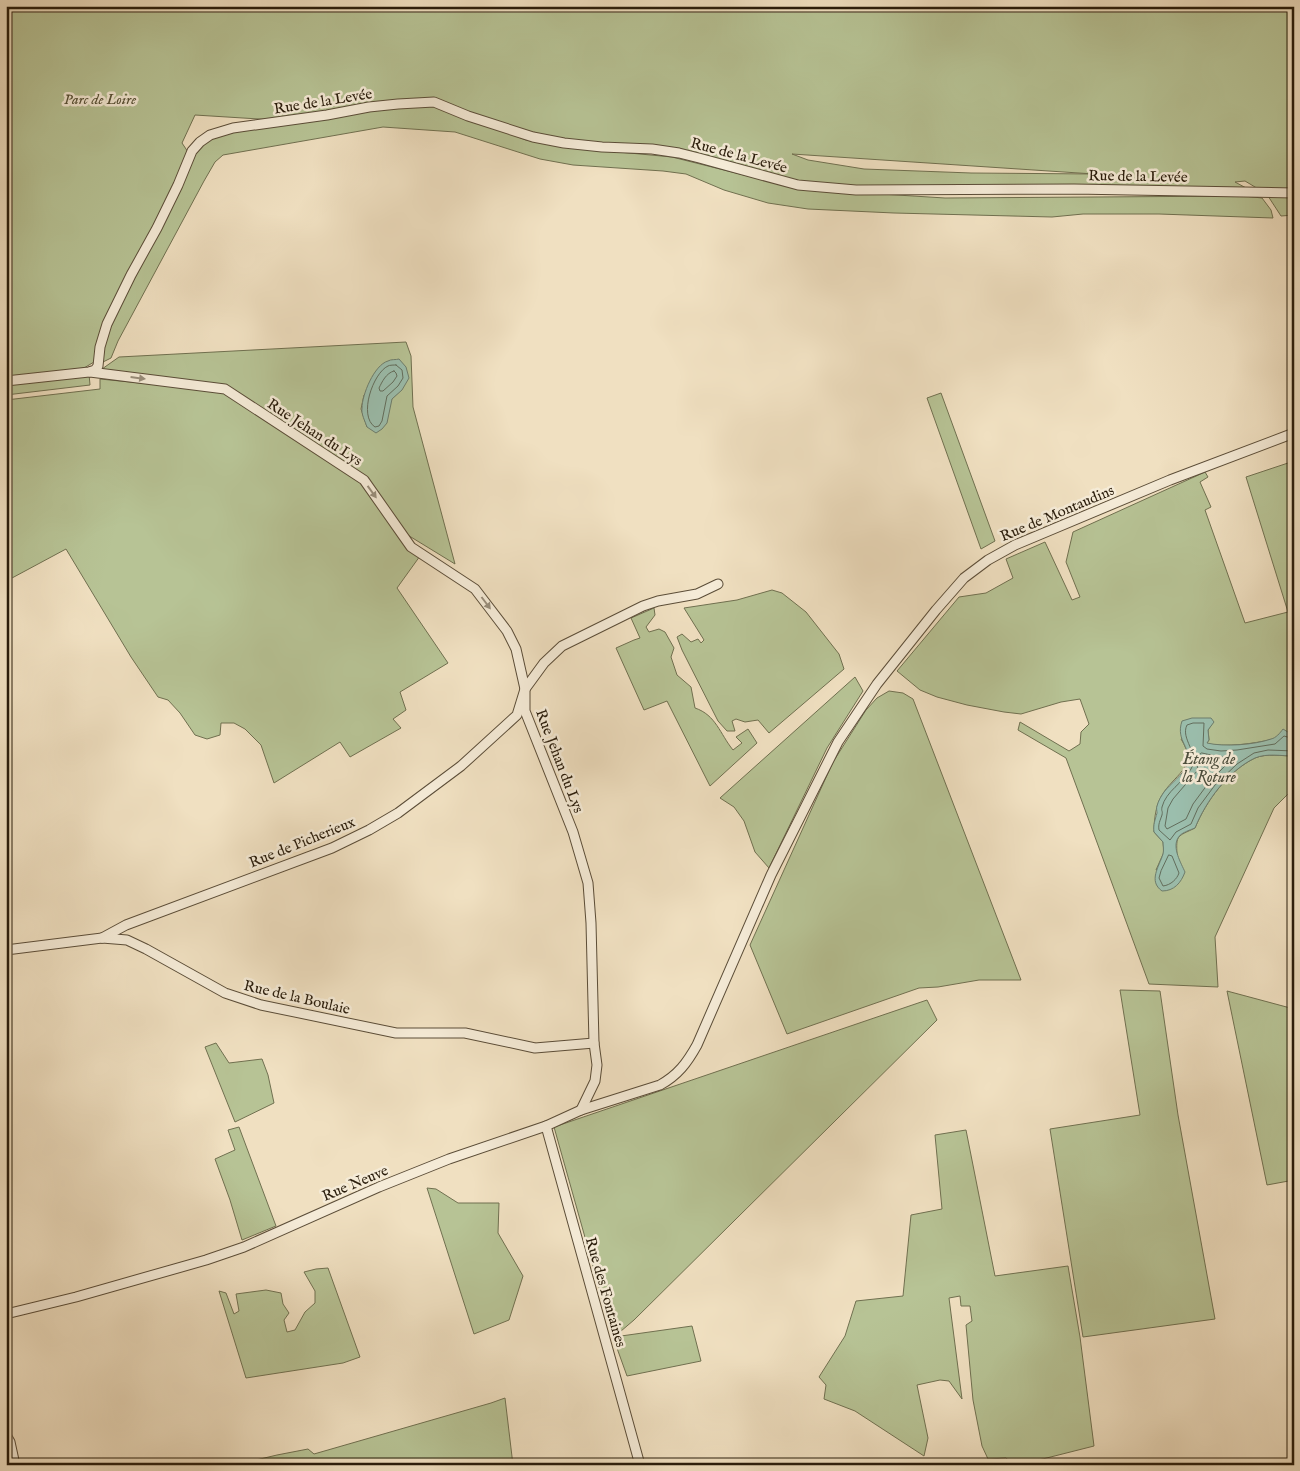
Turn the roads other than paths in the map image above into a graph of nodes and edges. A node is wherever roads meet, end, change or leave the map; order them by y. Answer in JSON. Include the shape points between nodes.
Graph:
{"nodes":[{"id":1,"x":1294,"y":193,"type":"edge"},
{"id":2,"x":89,"y":372,"type":"junction"},
{"id":3,"x":6,"y":381,"type":"edge"},
{"id":4,"x":1294,"y":433,"type":"edge"},
{"id":5,"x":718,"y":584,"type":"dead end"},
{"id":6,"x":525,"y":689,"type":"junction"},
{"id":7,"x":132,"y":923,"type":"junction"},
{"id":8,"x":102,"y":938,"type":"junction"},
{"id":9,"x":131,"y":942,"type":"junction"},
{"id":10,"x":6,"y":950,"type":"edge"},
{"id":11,"x":594,"y":1043,"type":"junction"},
{"id":12,"x":697,"y":1045,"type":"joint"},
{"id":13,"x":582,"y":1110,"type":"junction"},
{"id":14,"x":546,"y":1126,"type":"junction"},
{"id":15,"x":6,"y":1314,"type":"edge"},
{"id":16,"x":6,"y":1435,"type":"edge"},
{"id":17,"x":15,"y":1465,"type":"edge"},
{"id":18,"x":640,"y":1465,"type":"edge"}],
"edges":[{"from":1,"to":2,"type":"street","name":"Rue de la Levée","via":[[856,190],[798,185],[679,153],[533,137],[434,102],[398,104],[233,128],[210,135],[192,151],[157,228],[107,324],[98,366]]},
{"from":2,"to":3,"type":"street","name":"Rue Jehan du Lys"},
{"from":2,"to":6,"type":"street","name":"Rue Jehan du Lys","one_way":true,"via":[[225,389],[364,480],[411,546],[475,589],[516,649]]},
{"from":4,"to":12,"type":"street","name":"Rue de Montaudins","via":[[1170,480],[1015,545],[988,560],[950,592],[877,684],[838,742],[776,866]]},
{"from":5,"to":6,"type":"street","via":[[697,594],[643,606],[562,646],[544,663]]},
{"from":6,"to":7,"type":"street","name":"Rue de Picherieux","via":[[517,715],[461,766],[398,813],[332,848]]},
{"from":6,"to":11,"type":"street","name":"Rue Jehan du Lys","via":[[525,711],[573,832],[588,883]]},
{"from":7,"to":8,"type":"street","name":"Rue de Picherieux"},
{"from":7,"to":9,"type":"street","via":[[128,931]]},
{"from":8,"to":9,"type":"street","name":"Rue de la Boulaie"},
{"from":8,"to":10,"type":"street","name":"Rue de la Boulaie"},
{"from":9,"to":11,"type":"street","name":"Rue de la Boulaie","via":[[225,993],[260,1005],[396,1033],[465,1033],[535,1048]]},
{"from":11,"to":13,"type":"street","name":"Rue Jehan du Lys","via":[[595,1081]]},
{"from":12,"to":13,"type":"street","name":"Rue Neuve","via":[[688,1062],[670,1079]]},
{"from":13,"to":14,"type":"street","name":"Rue Neuve"},
{"from":14,"to":15,"type":"street","name":"Rue Neuve","via":[[379,1187],[244,1247],[76,1297]]},
{"from":14,"to":18,"type":"street","name":"Rue des Fontaines"},
{"from":16,"to":17,"type":"street"}]}
